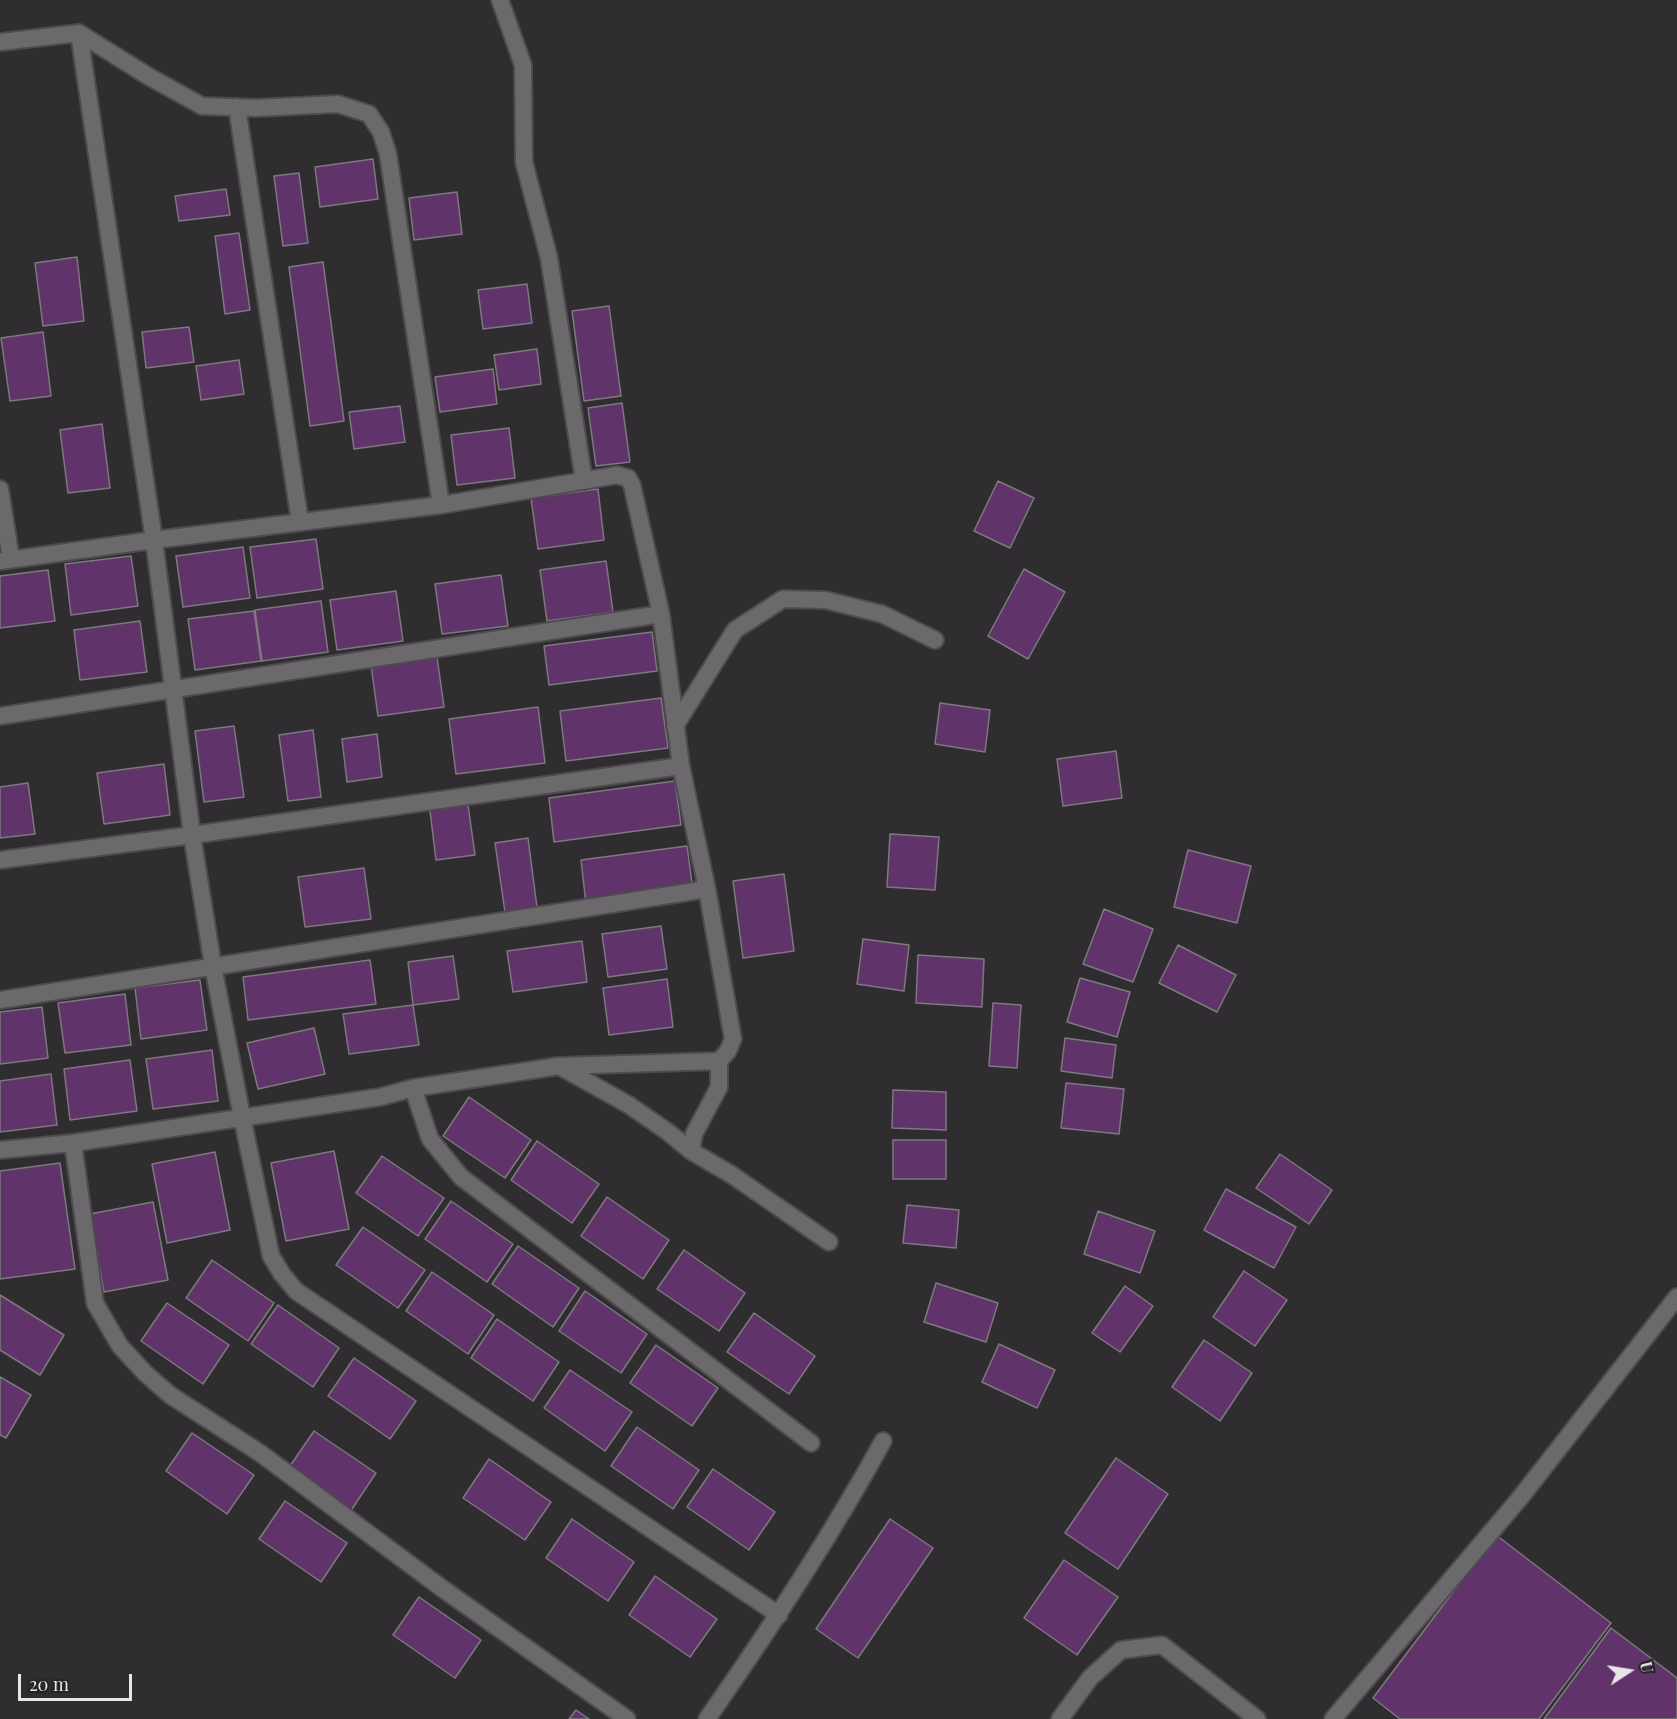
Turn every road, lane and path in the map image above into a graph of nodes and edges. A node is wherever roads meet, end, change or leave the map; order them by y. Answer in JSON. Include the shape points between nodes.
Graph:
{"nodes":[{"id":1,"x":500,"y":0,"type":"edge"},
{"id":2,"x":79,"y":33,"type":"junction"},
{"id":3,"x":0,"y":42,"type":"edge"},
{"id":4,"x":237,"y":107,"type":"junction"},
{"id":5,"x":584,"y":480,"type":"junction"},
{"id":6,"x":0,"y":494,"type":"edge"},
{"id":7,"x":441,"y":505,"type":"junction"},
{"id":8,"x":300,"y":522,"type":"junction"},
{"id":9,"x":154,"y":540,"type":"junction"},
{"id":10,"x":6,"y":560,"type":"edge"},
{"id":11,"x":661,"y":614,"type":"junction"},
{"id":12,"x":936,"y":640,"type":"dead end"},
{"id":13,"x":174,"y":690,"type":"junction"},
{"id":14,"x":0,"y":716,"type":"edge"},
{"id":15,"x":675,"y":726,"type":"junction"},
{"id":16,"x":681,"y":766,"type":"junction"},
{"id":17,"x":192,"y":835,"type":"junction"},
{"id":18,"x":0,"y":860,"type":"edge"},
{"id":19,"x":707,"y":889,"type":"junction"},
{"id":20,"x":213,"y":966,"type":"junction"},
{"id":21,"x":0,"y":1000,"type":"edge"},
{"id":22,"x":719,"y":1061,"type":"junction"},
{"id":23,"x":559,"y":1066,"type":"junction"},
{"id":24,"x":413,"y":1088,"type":"junction"},
{"id":25,"x":242,"y":1117,"type":"junction"},
{"id":26,"x":73,"y":1143,"type":"junction"},
{"id":27,"x":0,"y":1150,"type":"edge"},
{"id":28,"x":691,"y":1150,"type":"junction"},
{"id":29,"x":829,"y":1242,"type":"dead end"},
{"id":30,"x":1677,"y":1297,"type":"edge"},
{"id":31,"x":883,"y":1441,"type":"dead end"},
{"id":32,"x":811,"y":1443,"type":"dead end"},
{"id":33,"x":778,"y":1615,"type":"junction"},
{"id":34,"x":627,"y":1719,"type":"edge"},
{"id":35,"x":707,"y":1719,"type":"edge"},
{"id":36,"x":1060,"y":1719,"type":"edge"},
{"id":37,"x":1257,"y":1719,"type":"edge"},
{"id":38,"x":1333,"y":1719,"type":"edge"}],
"edges":[{"from":1,"to":5,"type":"street","via":[[523,65],[524,162],[549,258]]},
{"from":2,"to":3,"type":"street"},
{"from":2,"to":4,"type":"street","via":[[202,106]]},
{"from":2,"to":9,"type":"street"},
{"from":4,"to":7,"type":"street","via":[[338,104],[369,114],[381,132],[388,154]]},
{"from":4,"to":8,"type":"street"},
{"from":5,"to":7,"type":"street"},
{"from":5,"to":11,"type":"street","via":[[628,477]]},
{"from":6,"to":10,"type":"street"},
{"from":7,"to":8,"type":"street"},
{"from":8,"to":9,"type":"street"},
{"from":9,"to":10,"type":"street"},
{"from":9,"to":13,"type":"street"},
{"from":11,"to":13,"type":"street"},
{"from":11,"to":15,"type":"street"},
{"from":12,"to":15,"type":"street","via":[[882,614],[825,600],[783,599],[735,630]]},
{"from":13,"to":14,"type":"street"},
{"from":13,"to":17,"type":"street"},
{"from":15,"to":16,"type":"street"},
{"from":16,"to":17,"type":"street"},
{"from":16,"to":19,"type":"street"},
{"from":17,"to":18,"type":"street"},
{"from":17,"to":20,"type":"street"},
{"from":19,"to":20,"type":"street"},
{"from":19,"to":22,"type":"street","via":[[733,1039]]},
{"from":20,"to":21,"type":"street"},
{"from":20,"to":25,"type":"street"},
{"from":22,"to":23,"type":"street"},
{"from":22,"to":28,"type":"street","via":[[718,1087],[694,1134]]},
{"from":23,"to":24,"type":"street"},
{"from":23,"to":28,"type":"street","via":[[629,1105]]},
{"from":24,"to":25,"type":"street","via":[[380,1097]]},
{"from":24,"to":32,"type":"street","via":[[430,1139],[461,1177]]},
{"from":25,"to":26,"type":"street"},
{"from":25,"to":33,"type":"street","via":[[271,1256],[296,1291]]},
{"from":26,"to":27,"type":"street"},
{"from":26,"to":34,"type":"street","via":[[95,1303],[120,1347],[145,1373],[170,1395],[260,1454]]},
{"from":28,"to":29,"type":"street"},
{"from":30,"to":38,"type":"street","via":[[1520,1498]]},
{"from":31,"to":33,"type":"street"},
{"from":33,"to":35,"type":"street"},
{"from":36,"to":37,"type":"street","via":[[1090,1678],[1121,1650],[1162,1645]]}]}
